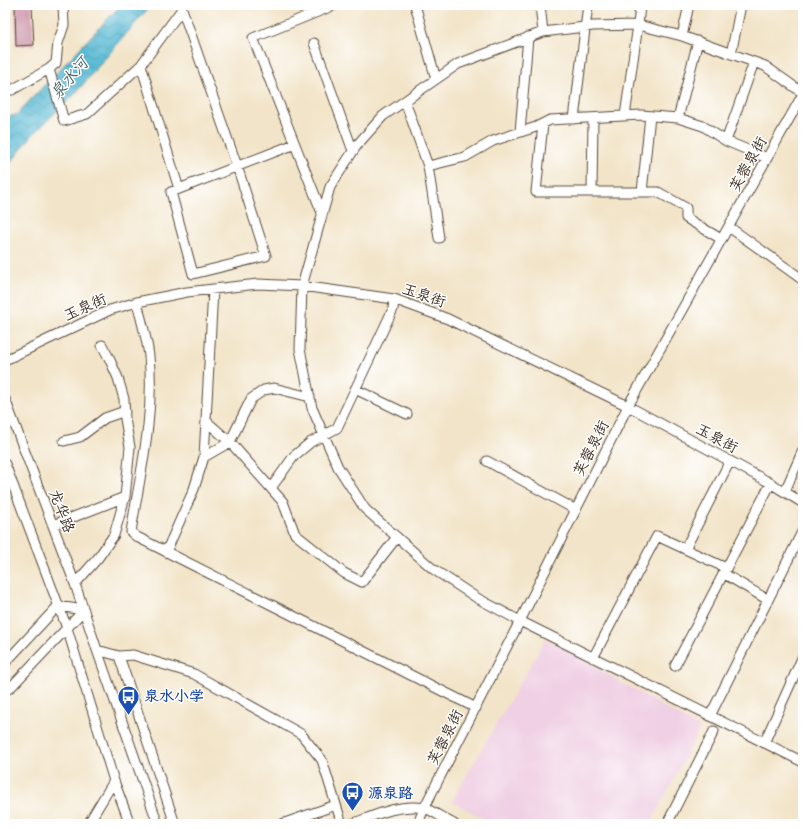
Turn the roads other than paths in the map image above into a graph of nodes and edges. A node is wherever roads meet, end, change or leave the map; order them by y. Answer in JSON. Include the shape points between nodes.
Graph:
{"nodes":[{"id":1,"x":63,"y":5,"type":"edge"},
{"id":2,"x":415,"y":5,"type":"edge"},
{"id":3,"x":540,"y":5,"type":"edge"},
{"id":4,"x":588,"y":5,"type":"edge"},
{"id":5,"x":640,"y":5,"type":"edge"},
{"id":6,"x":689,"y":5,"type":"edge"},
{"id":7,"x":741,"y":5,"type":"edge"},
{"id":8,"x":331,"y":6,"type":"edge"},
{"id":9,"x":638,"y":25,"type":"junction"},
{"id":10,"x":585,"y":27,"type":"junction"},
{"id":11,"x":543,"y":32,"type":"junction"},
{"id":12,"x":682,"y":36,"type":"junction"},
{"id":13,"x":528,"y":37,"type":"junction"},
{"id":14,"x":698,"y":41,"type":"junction"},
{"id":15,"x":314,"y":43,"type":"dead end"},
{"id":16,"x":731,"y":54,"type":"junction"},
{"id":17,"x":754,"y":62,"type":"junction"},
{"id":18,"x":141,"y":65,"type":"junction"},
{"id":19,"x":49,"y":68,"type":"junction"},
{"id":20,"x":436,"y":79,"type":"junction"},
{"id":21,"x":5,"y":87,"type":"edge"},
{"id":22,"x":803,"y":94,"type":"edge"},
{"id":23,"x":405,"y":101,"type":"junction"},
{"id":24,"x":625,"y":116,"type":"junction"},
{"id":25,"x":650,"y":116,"type":"junction"},
{"id":26,"x":594,"y":118,"type":"junction"},
{"id":27,"x":678,"y":118,"type":"junction"},
{"id":28,"x":574,"y":119,"type":"junction"},
{"id":29,"x":543,"y":124,"type":"junction"},
{"id":30,"x":520,"y":132,"type":"junction"},
{"id":31,"x":726,"y":141,"type":"junction"},
{"id":32,"x":295,"y":144,"type":"junction"},
{"id":33,"x":353,"y":151,"type":"junction"},
{"id":34,"x":767,"y":158,"type":"junction"},
{"id":35,"x":237,"y":166,"type":"junction"},
{"id":36,"x":428,"y":166,"type":"junction"},
{"id":37,"x":179,"y":189,"type":"junction"},
{"id":38,"x":592,"y":192,"type":"junction"},
{"id":39,"x":642,"y":192,"type":"junction"},
{"id":40,"x":322,"y":213,"type":"junction"},
{"id":41,"x":728,"y":227,"type":"junction"},
{"id":42,"x":439,"y":238,"type":"dead end"},
{"id":43,"x":721,"y":239,"type":"junction"},
{"id":44,"x":803,"y":280,"type":"edge"},
{"id":45,"x":302,"y":286,"type":"junction"},
{"id":46,"x":213,"y":290,"type":"junction"},
{"id":47,"x":394,"y":299,"type":"junction"},
{"id":48,"x":137,"y":302,"type":"junction"},
{"id":49,"x":102,"y":345,"type":"dead end"},
{"id":50,"x":5,"y":360,"type":"edge"},
{"id":51,"x":355,"y":389,"type":"junction"},
{"id":52,"x":310,"y":397,"type":"junction"},
{"id":53,"x":5,"y":399,"type":"edge"},
{"id":54,"x":628,"y":406,"type":"junction"},
{"id":55,"x":125,"y":411,"type":"junction"},
{"id":56,"x":406,"y":414,"type":"dead end"},
{"id":57,"x":206,"y":421,"type":"junction"},
{"id":58,"x":324,"y":436,"type":"junction"},
{"id":59,"x":64,"y":440,"type":"dead end"},
{"id":60,"x":230,"y":442,"type":"junction"},
{"id":61,"x":803,"y":450,"type":"edge"},
{"id":62,"x":204,"y":457,"type":"junction"},
{"id":63,"x":730,"y":461,"type":"junction"},
{"id":64,"x":488,"y":462,"type":"dead end"},
{"id":65,"x":5,"y":464,"type":"edge"},
{"id":66,"x":771,"y":483,"type":"junction"},
{"id":67,"x":271,"y":488,"type":"junction"},
{"id":68,"x":785,"y":491,"type":"junction"},
{"id":69,"x":125,"y":497,"type":"junction"},
{"id":70,"x":803,"y":503,"type":"edge"},
{"id":71,"x":576,"y":510,"type":"junction"},
{"id":72,"x":53,"y":525,"type":"junction"},
{"id":73,"x":803,"y":530,"type":"edge"},
{"id":74,"x":397,"y":537,"type":"junction"},
{"id":75,"x":685,"y":549,"type":"junction"},
{"id":76,"x":166,"y":552,"type":"junction"},
{"id":77,"x":725,"y":571,"type":"junction"},
{"id":78,"x":75,"y":584,"type":"junction"},
{"id":79,"x":768,"y":600,"type":"junction"},
{"id":80,"x":58,"y":606,"type":"junction"},
{"id":81,"x":84,"y":610,"type":"junction"},
{"id":82,"x":520,"y":621,"type":"junction"},
{"id":83,"x":67,"y":628,"type":"junction"},
{"id":84,"x":97,"y":650,"type":"junction"},
{"id":85,"x":119,"y":656,"type":"junction"},
{"id":86,"x":803,"y":656,"type":"edge"},
{"id":87,"x":593,"y":658,"type":"junction"},
{"id":88,"x":5,"y":663,"type":"edge"},
{"id":89,"x":675,"y":666,"type":"dead end"},
{"id":90,"x":801,"y":667,"type":"edge"},
{"id":91,"x":5,"y":691,"type":"edge"},
{"id":92,"x":476,"y":708,"type":"junction"},
{"id":93,"x":710,"y":716,"type":"junction"},
{"id":94,"x":714,"y":731,"type":"dead end"},
{"id":95,"x":764,"y":743,"type":"junction"},
{"id":96,"x":803,"y":762,"type":"edge"},
{"id":97,"x":114,"y":781,"type":"junction"},
{"id":98,"x":336,"y":805,"type":"junction"},
{"id":99,"x":424,"y":808,"type":"junction"},
{"id":100,"x":418,"y":823,"type":"edge"},
{"id":101,"x":88,"y":824,"type":"edge"},
{"id":102,"x":130,"y":824,"type":"edge"},
{"id":103,"x":158,"y":824,"type":"edge"},
{"id":104,"x":175,"y":824,"type":"edge"},
{"id":105,"x":282,"y":824,"type":"edge"},
{"id":106,"x":342,"y":824,"type":"edge"},
{"id":107,"x":352,"y":824,"type":"edge"},
{"id":108,"x":454,"y":824,"type":"edge"},
{"id":109,"x":667,"y":824,"type":"edge"}],
"edges":[{"from":1,"to":19,"type":"street","via":[[64,25],[56,63]]},
{"from":2,"to":20,"type":"street"},
{"from":3,"to":11,"type":"street"},
{"from":4,"to":10,"type":"street"},
{"from":5,"to":9,"type":"street"},
{"from":6,"to":12,"type":"street"},
{"from":7,"to":16,"type":"street"},
{"from":8,"to":32,"type":"street","via":[[253,38]]},
{"from":9,"to":10,"type":"street"},
{"from":9,"to":12,"type":"street"},
{"from":9,"to":24,"type":"street"},
{"from":10,"to":11,"type":"street"},
{"from":10,"to":28,"type":"street"},
{"from":11,"to":13,"type":"street"},
{"from":12,"to":14,"type":"street"},
{"from":13,"to":20,"type":"street","via":[[458,64]]},
{"from":13,"to":30,"type":"street"},
{"from":14,"to":16,"type":"street"},
{"from":14,"to":27,"type":"street"},
{"from":15,"to":33,"type":"street"},
{"from":16,"to":17,"type":"street"},
{"from":17,"to":22,"type":"street","via":[[765,66]]},
{"from":17,"to":31,"type":"street"},
{"from":18,"to":19,"type":"street","via":[[87,114],[64,121]]},
{"from":18,"to":35,"type":"street","via":[[182,9]]},
{"from":18,"to":37,"type":"street"},
{"from":19,"to":21,"type":"street","via":[[12,90]]},
{"from":20,"to":23,"type":"street"},
{"from":22,"to":34,"type":"street","name":"芙蓉泉街"},
{"from":23,"to":33,"type":"street","via":[[383,116]]},
{"from":23,"to":36,"type":"street"},
{"from":24,"to":25,"type":"street"},
{"from":24,"to":26,"type":"street"},
{"from":25,"to":27,"type":"street"},
{"from":25,"to":39,"type":"street"},
{"from":26,"to":28,"type":"street"},
{"from":26,"to":38,"type":"street"},
{"from":27,"to":31,"type":"street","via":[[703,126]]},
{"from":28,"to":29,"type":"street","via":[[550,120]]},
{"from":29,"to":30,"type":"street"},
{"from":29,"to":38,"type":"street","via":[[536,192]]},
{"from":30,"to":36,"type":"street","via":[[493,141],[465,157]]},
{"from":31,"to":34,"type":"street"},
{"from":32,"to":35,"type":"street"},
{"from":32,"to":40,"type":"street"},
{"from":33,"to":40,"type":"street","via":[[330,187]]},
{"from":34,"to":41,"type":"street","name":"芙蓉泉街"},
{"from":35,"to":37,"type":"street"},
{"from":35,"to":37,"type":"street","via":[[266,256],[194,274],[171,192]]},
{"from":36,"to":42,"type":"street"},
{"from":38,"to":39,"type":"street"},
{"from":39,"to":43,"type":"street","via":[[658,192],[686,208],[686,218]]},
{"from":40,"to":45,"type":"street"},
{"from":41,"to":43,"type":"street","name":"芙蓉泉街"},
{"from":41,"to":44,"type":"street"},
{"from":43,"to":54,"type":"street","name":"芙蓉泉街"},
{"from":45,"to":46,"type":"street","name":"玉泉街","via":[[258,284]]},
{"from":45,"to":47,"type":"street","name":"玉泉街"},
{"from":45,"to":52,"type":"street","via":[[300,349]]},
{"from":46,"to":48,"type":"street","name":"玉泉街","via":[[186,292]]},
{"from":46,"to":57,"type":"street"},
{"from":47,"to":51,"type":"street","via":[[393,309]]},
{"from":47,"to":54,"type":"street","name":"玉泉街","via":[[448,319]]},
{"from":48,"to":50,"type":"street","name":"玉泉街","via":[[110,310]]},
{"from":48,"to":76,"type":"street","via":[[149,355],[150,408],[131,532]]},
{"from":49,"to":55,"type":"street","via":[[118,378]]},
{"from":51,"to":56,"type":"street"},
{"from":51,"to":58,"type":"street","via":[[337,428]]},
{"from":52,"to":58,"type":"street"},
{"from":52,"to":60,"type":"street","via":[[274,388],[264,390],[251,399]]},
{"from":53,"to":72,"type":"street","name":"龙华路"},
{"from":54,"to":63,"type":"street","name":"玉泉街"},
{"from":54,"to":71,"type":"street","name":"芙蓉泉街"},
{"from":55,"to":59,"type":"street","via":[[105,418],[80,436]]},
{"from":55,"to":69,"type":"street","via":[[130,447]]},
{"from":57,"to":60,"type":"street"},
{"from":57,"to":62,"type":"street"},
{"from":58,"to":67,"type":"street","via":[[311,442],[294,456]]},
{"from":58,"to":74,"type":"street","via":[[338,467],[365,509]]},
{"from":60,"to":62,"type":"street"},
{"from":60,"to":67,"type":"street"},
{"from":61,"to":68,"type":"street"},
{"from":62,"to":76,"type":"street","via":[[194,489]]},
{"from":63,"to":66,"type":"street","name":"玉泉街"},
{"from":63,"to":75,"type":"street"},
{"from":64,"to":71,"type":"street"},
{"from":65,"to":80,"type":"street"},
{"from":66,"to":68,"type":"street","name":"玉泉街"},
{"from":66,"to":77,"type":"street"},
{"from":67,"to":74,"type":"street","via":[[283,502],[296,534],[344,573],[362,582]]},
{"from":68,"to":70,"type":"street","name":"玉泉街"},
{"from":69,"to":72,"type":"street"},
{"from":69,"to":78,"type":"street","via":[[114,535]]},
{"from":71,"to":82,"type":"street","name":"芙蓉泉街"},
{"from":72,"to":78,"type":"street","name":"龙华路"},
{"from":73,"to":79,"type":"street"},
{"from":74,"to":82,"type":"street","via":[[433,569],[476,598]]},
{"from":75,"to":77,"type":"street"},
{"from":75,"to":87,"type":"street","via":[[657,536]]},
{"from":76,"to":92,"type":"street"},
{"from":77,"to":79,"type":"street"},
{"from":77,"to":89,"type":"street"},
{"from":78,"to":81,"type":"street","name":"龙华路"},
{"from":79,"to":93,"type":"street"},
{"from":80,"to":81,"type":"street"},
{"from":80,"to":83,"type":"street"},
{"from":80,"to":88,"type":"street"},
{"from":81,"to":83,"type":"street"},
{"from":81,"to":84,"type":"street"},
{"from":82,"to":87,"type":"street"},
{"from":82,"to":92,"type":"street","name":"芙蓉泉街"},
{"from":83,"to":91,"type":"street"},
{"from":83,"to":97,"type":"street"},
{"from":84,"to":85,"type":"street"},
{"from":84,"to":103,"type":"street"},
{"from":85,"to":98,"type":"street","via":[[133,655],[194,674],[301,734],[322,760]]},
{"from":85,"to":104,"type":"street"},
{"from":86,"to":90,"type":"street"},
{"from":87,"to":93,"type":"street"},
{"from":90,"to":95,"type":"street"},
{"from":92,"to":99,"type":"street","name":"芙蓉泉街"},
{"from":93,"to":95,"type":"street"},
{"from":94,"to":109,"type":"street"},
{"from":95,"to":96,"type":"street"},
{"from":97,"to":101,"type":"street"},
{"from":97,"to":102,"type":"street"},
{"from":98,"to":105,"type":"street"},
{"from":98,"to":106,"type":"street"},
{"from":99,"to":100,"type":"street","name":"芙蓉泉街"},
{"from":99,"to":107,"type":"street","via":[[402,808]]},
{"from":99,"to":108,"type":"street"}]}
